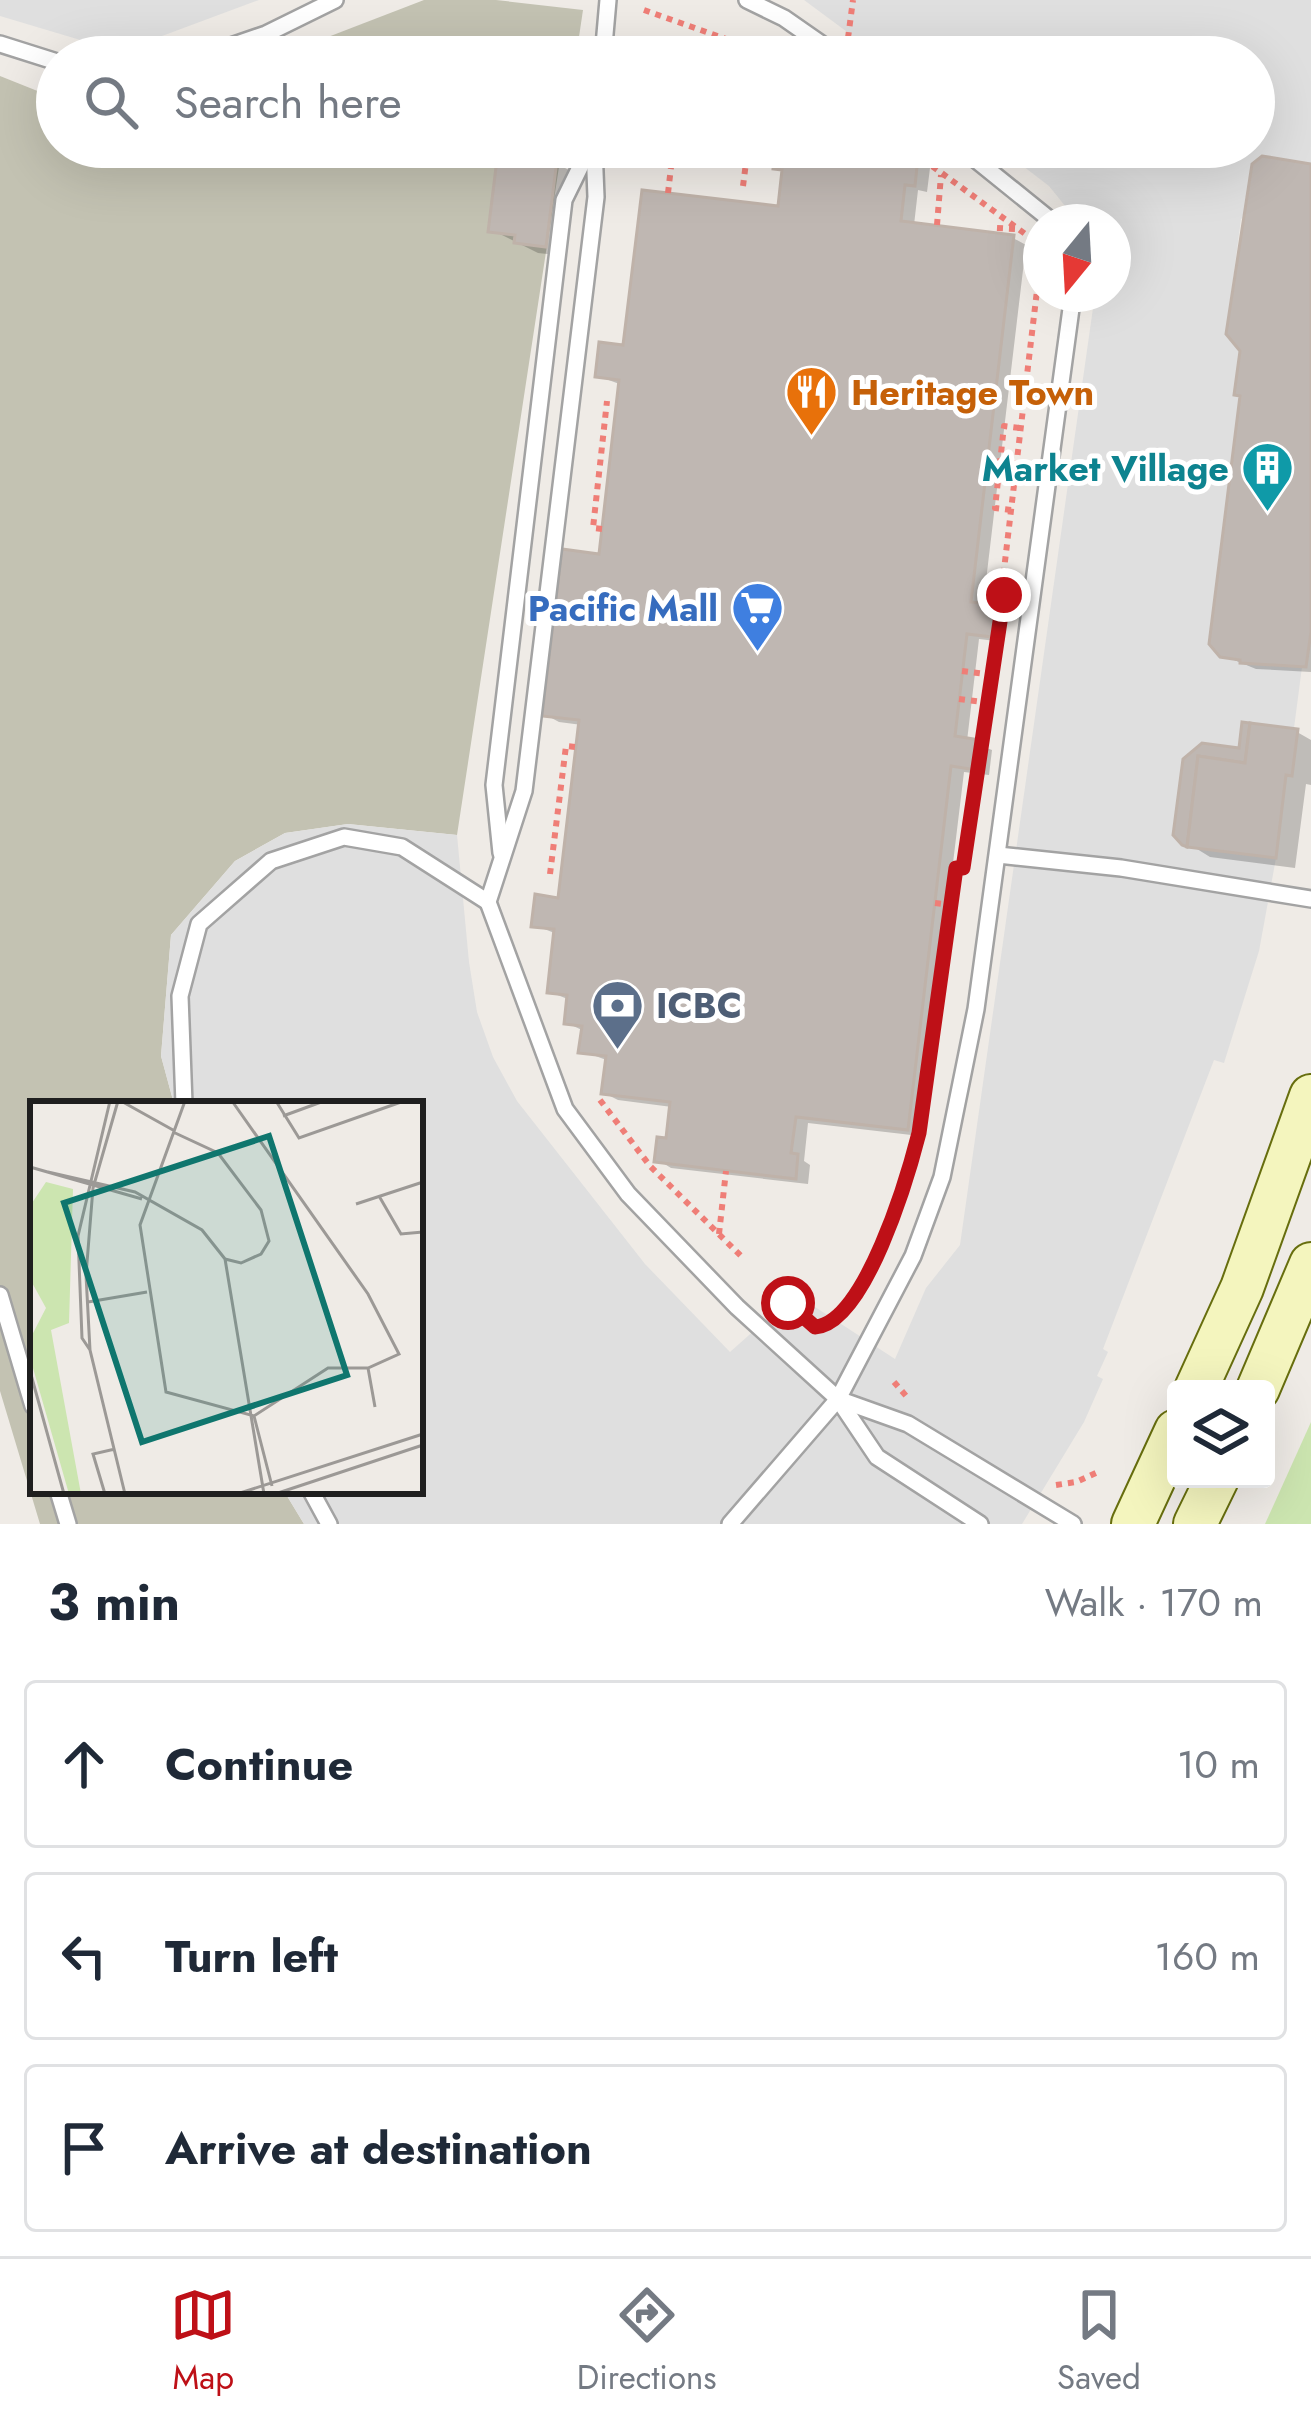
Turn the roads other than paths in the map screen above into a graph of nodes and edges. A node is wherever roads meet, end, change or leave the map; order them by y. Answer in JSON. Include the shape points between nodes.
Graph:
{"nodes":[{"id":1,"x":335,"y":0,"type":"edge"},
{"id":2,"x":608,"y":0,"type":"edge"},
{"id":3,"x":747,"y":0,"type":"edge"},
{"id":4,"x":260,"y":36,"type":"edge"},
{"id":5,"x":604,"y":36,"type":"edge"},
{"id":6,"x":811,"y":36,"type":"edge"},
{"id":7,"x":0,"y":44,"type":"edge"},
{"id":8,"x":36,"y":55,"type":"edge"},
{"id":9,"x":581,"y":168,"type":"edge"},
{"id":10,"x":594,"y":168,"type":"edge"},
{"id":11,"x":986,"y":168,"type":"edge"},
{"id":12,"x":1031,"y":204,"type":"edge"},
{"id":13,"x":1070,"y":312,"type":"edge"},
{"id":14,"x":998,"y":855,"type":"junction"},
{"id":15,"x":502,"y":860,"type":"junction"},
{"id":16,"x":1311,"y":899,"type":"edge"},
{"id":17,"x":488,"y":902,"type":"junction"},
{"id":18,"x":1311,"y":1096,"type":"edge"},
{"id":19,"x":184,"y":1101,"type":"edge"},
{"id":20,"x":1311,"y":1264,"type":"edge"},
{"id":21,"x":0,"y":1295,"type":"edge"},
{"id":22,"x":1200,"y":1380,"type":"edge"},
{"id":23,"x":1262,"y":1380,"type":"edge"},
{"id":24,"x":30,"y":1396,"type":"edge"},
{"id":25,"x":838,"y":1399,"type":"junction"},
{"id":26,"x":1167,"y":1451,"type":"edge"},
{"id":27,"x":1213,"y":1488,"type":"edge"},
{"id":28,"x":59,"y":1494,"type":"edge"},
{"id":29,"x":313,"y":1494,"type":"edge"},
{"id":30,"x":68,"y":1524,"type":"edge"},
{"id":31,"x":329,"y":1524,"type":"edge"},
{"id":32,"x":730,"y":1524,"type":"edge"},
{"id":33,"x":980,"y":1524,"type":"edge"},
{"id":34,"x":1073,"y":1524,"type":"edge"},
{"id":35,"x":1133,"y":1524,"type":"edge"},
{"id":36,"x":1195,"y":1524,"type":"edge"}],
"edges":[{"from":1,"to":4,"type":"lane"},
{"from":2,"to":5,"type":"lane"},
{"from":3,"to":6,"type":"lane"},
{"from":7,"to":8,"type":"lane"},
{"from":9,"to":15,"type":"lane","via":[[564,200],[494,784]]},
{"from":10,"to":15,"type":"lane","via":[[524,790]]},
{"from":11,"to":12,"type":"lane"},
{"from":13,"to":14,"type":"lane"},
{"from":14,"to":16,"type":"lane"},
{"from":14,"to":25,"type":"lane","via":[[942,1177],[913,1256]]},
{"from":15,"to":17,"type":"lane"},
{"from":17,"to":19,"type":"lane","via":[[402,847],[344,837],[271,861],[199,924],[180,996]]},
{"from":17,"to":25,"type":"lane","via":[[565,1109],[628,1194]]},
{"from":18,"to":22,"type":"main road"},
{"from":20,"to":23,"type":"main road"},
{"from":21,"to":24,"type":"lane"},
{"from":25,"to":32,"type":"lane"},
{"from":25,"to":33,"type":"lane","via":[[877,1457]]},
{"from":25,"to":34,"type":"lane","via":[[908,1424]]},
{"from":26,"to":35,"type":"main road"},
{"from":27,"to":36,"type":"main road"},
{"from":28,"to":30,"type":"lane"},
{"from":29,"to":31,"type":"lane"}]}
